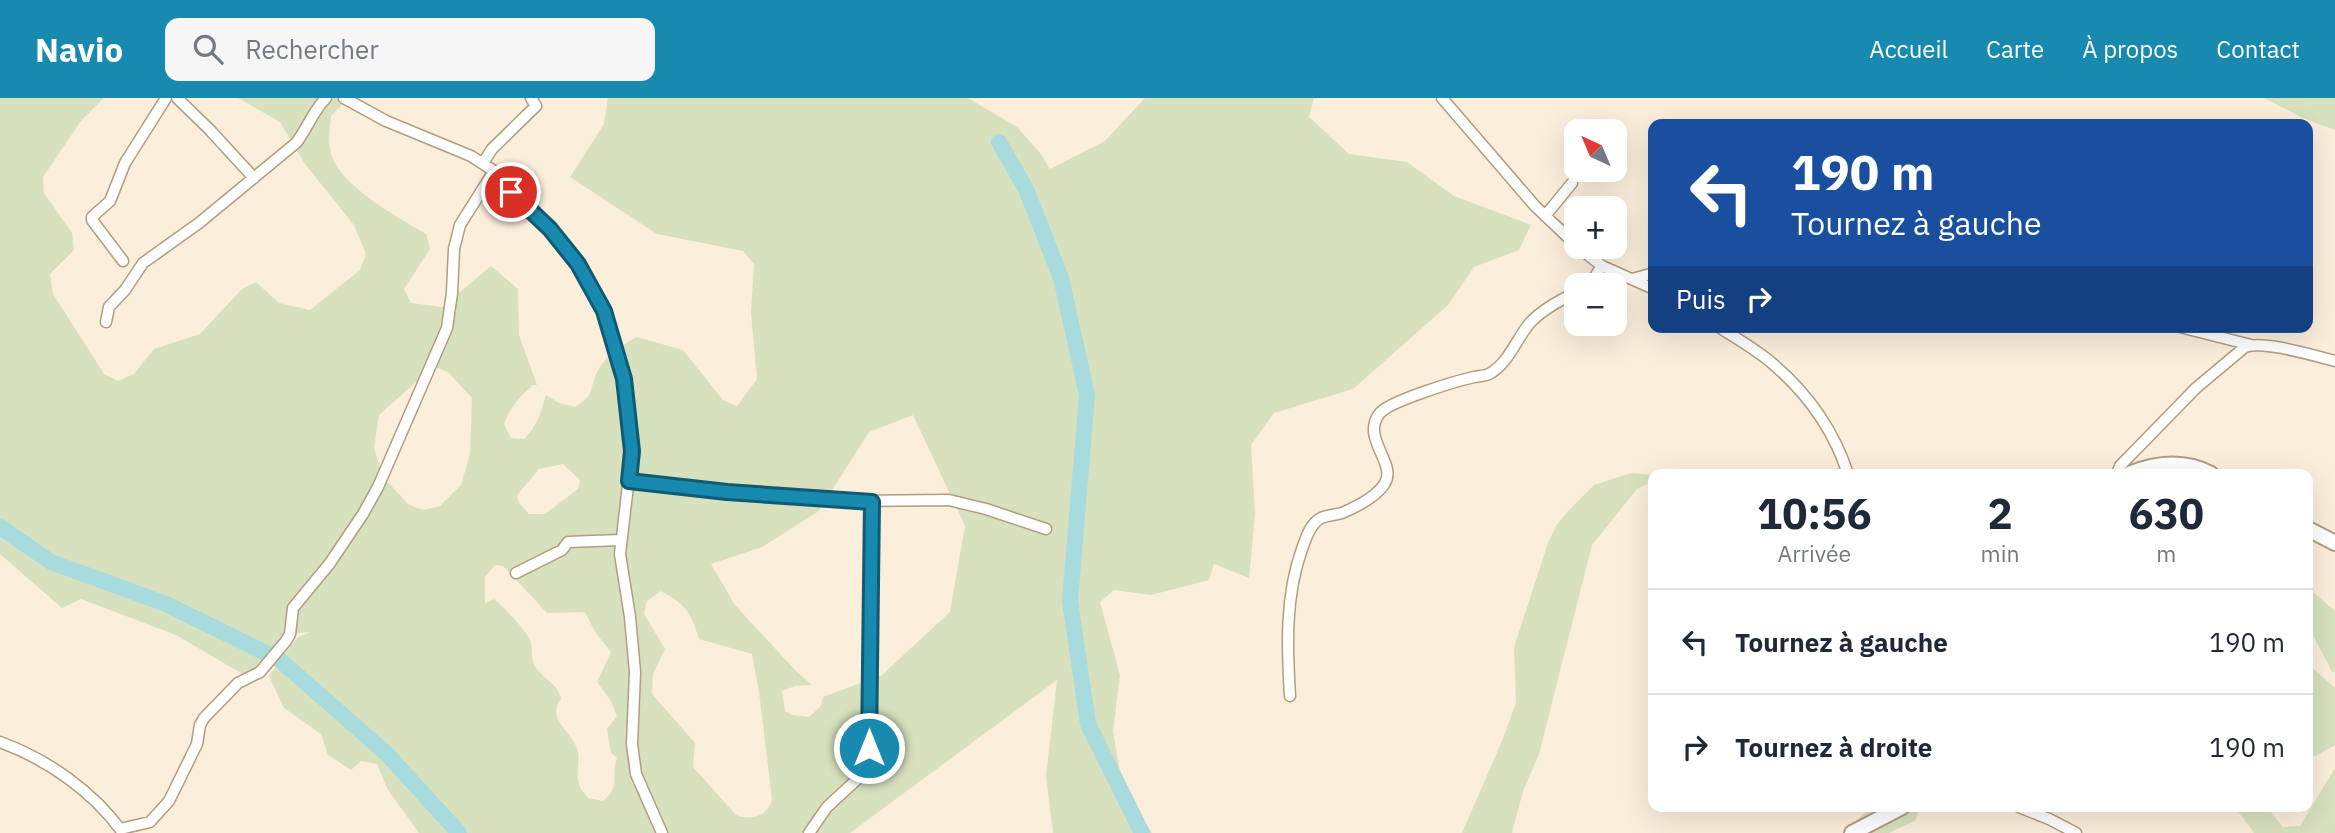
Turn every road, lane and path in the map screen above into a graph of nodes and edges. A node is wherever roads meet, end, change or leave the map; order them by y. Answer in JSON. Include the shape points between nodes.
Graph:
{"nodes":[{"id":1,"x":166,"y":98,"type":"edge"},
{"id":2,"x":177,"y":98,"type":"edge"},
{"id":3,"x":326,"y":98,"type":"edge"},
{"id":4,"x":344,"y":98,"type":"edge"},
{"id":5,"x":531,"y":98,"type":"edge"},
{"id":6,"x":1442,"y":98,"type":"edge"},
{"id":7,"x":483,"y":163,"type":"junction"},
{"id":8,"x":494,"y":171,"type":"junction"},
{"id":9,"x":254,"y":178,"type":"junction"},
{"id":10,"x":1572,"y":183,"type":"dead end"},
{"id":11,"x":1545,"y":216,"type":"junction"},
{"id":12,"x":1564,"y":234,"type":"edge"},
{"id":13,"x":1593,"y":259,"type":"edge"},
{"id":14,"x":123,"y":261,"type":"dead end"},
{"id":15,"x":1602,"y":266,"type":"junction"},
{"id":16,"x":1597,"y":273,"type":"edge"},
{"id":17,"x":1648,"y":275,"type":"edge"},
{"id":18,"x":1631,"y":279,"type":"junction"},
{"id":19,"x":1648,"y":286,"type":"edge"},
{"id":20,"x":1564,"y":299,"type":"edge"},
{"id":21,"x":106,"y":322,"type":"dead end"},
{"id":22,"x":1729,"y":333,"type":"edge"},
{"id":23,"x":2204,"y":333,"type":"edge"},
{"id":24,"x":2251,"y":345,"type":"junction"},
{"id":25,"x":2335,"y":362,"type":"edge"},
{"id":26,"x":1846,"y":469,"type":"edge"},
{"id":27,"x":2120,"y":469,"type":"edge"},
{"id":28,"x":2145,"y":469,"type":"edge"},
{"id":29,"x":2198,"y":469,"type":"edge"},
{"id":30,"x":629,"y":481,"type":"junction"},
{"id":31,"x":872,"y":502,"type":"junction"},
{"id":32,"x":1046,"y":529,"type":"dead end"},
{"id":33,"x":2313,"y":531,"type":"edge"},
{"id":34,"x":620,"y":540,"type":"junction"},
{"id":35,"x":2335,"y":542,"type":"edge"},
{"id":36,"x":516,"y":573,"type":"dead end"},
{"id":37,"x":1290,"y":696,"type":"dead end"},
{"id":38,"x":0,"y":742,"type":"edge"},
{"id":39,"x":1892,"y":812,"type":"edge"},
{"id":40,"x":2032,"y":812,"type":"edge"},
{"id":41,"x":122,"y":831,"type":"edge"},
{"id":42,"x":662,"y":833,"type":"edge"},
{"id":43,"x":809,"y":833,"type":"edge"},
{"id":44,"x":1852,"y":833,"type":"edge"},
{"id":45,"x":2076,"y":833,"type":"edge"}],
"edges":[{"from":1,"to":14,"type":"street","via":[[125,163],[110,201],[92,217]]},
{"from":2,"to":9,"type":"street"},
{"from":3,"to":9,"type":"street","via":[[296,143]]},
{"from":4,"to":7,"type":"street"},
{"from":5,"to":7,"type":"street","via":[[536,106]]},
{"from":6,"to":11,"type":"street"},
{"from":7,"to":8,"type":"street"},
{"from":8,"to":30,"type":"street","via":[[578,264],[604,311],[624,379],[632,451]]},
{"from":8,"to":41,"type":"street","via":[[460,225],[447,328],[395,452],[363,514],[293,608],[286,641],[260,672],[238,684],[204,719],[169,801],[150,822]]},
{"from":9,"to":21,"type":"street","via":[[143,263],[109,307]]},
{"from":10,"to":11,"type":"street"},
{"from":11,"to":12,"type":"street"},
{"from":13,"to":15,"type":"street"},
{"from":15,"to":16,"type":"street"},
{"from":15,"to":18,"type":"street"},
{"from":17,"to":18,"type":"street"},
{"from":18,"to":19,"type":"street"},
{"from":20,"to":37,"type":"street","via":[[1530,323],[1489,374],[1430,391],[1381,412],[1374,424],[1374,437],[1387,482],[1362,504],[1311,527],[1296,567],[1289,598]]},
{"from":22,"to":26,"type":"street","via":[[1772,362],[1804,392]]},
{"from":23,"to":24,"type":"street"},
{"from":24,"to":25,"type":"street"},
{"from":24,"to":27,"type":"street","via":[[2196,388]]},
{"from":28,"to":29,"type":"main road","via":[[2161,464]]},
{"from":30,"to":31,"type":"street"},
{"from":30,"to":34,"type":"street"},
{"from":31,"to":32,"type":"street","via":[[949,500]]},
{"from":31,"to":43,"type":"street","via":[[869,762]]},
{"from":33,"to":35,"type":"main road"},
{"from":34,"to":36,"type":"street","via":[[572,541]]},
{"from":34,"to":42,"type":"street","via":[[635,673],[632,744],[636,774]]},
{"from":38,"to":41,"type":"street","via":[[72,781],[101,805]]},
{"from":39,"to":44,"type":"main road"},
{"from":40,"to":45,"type":"street"}]}
